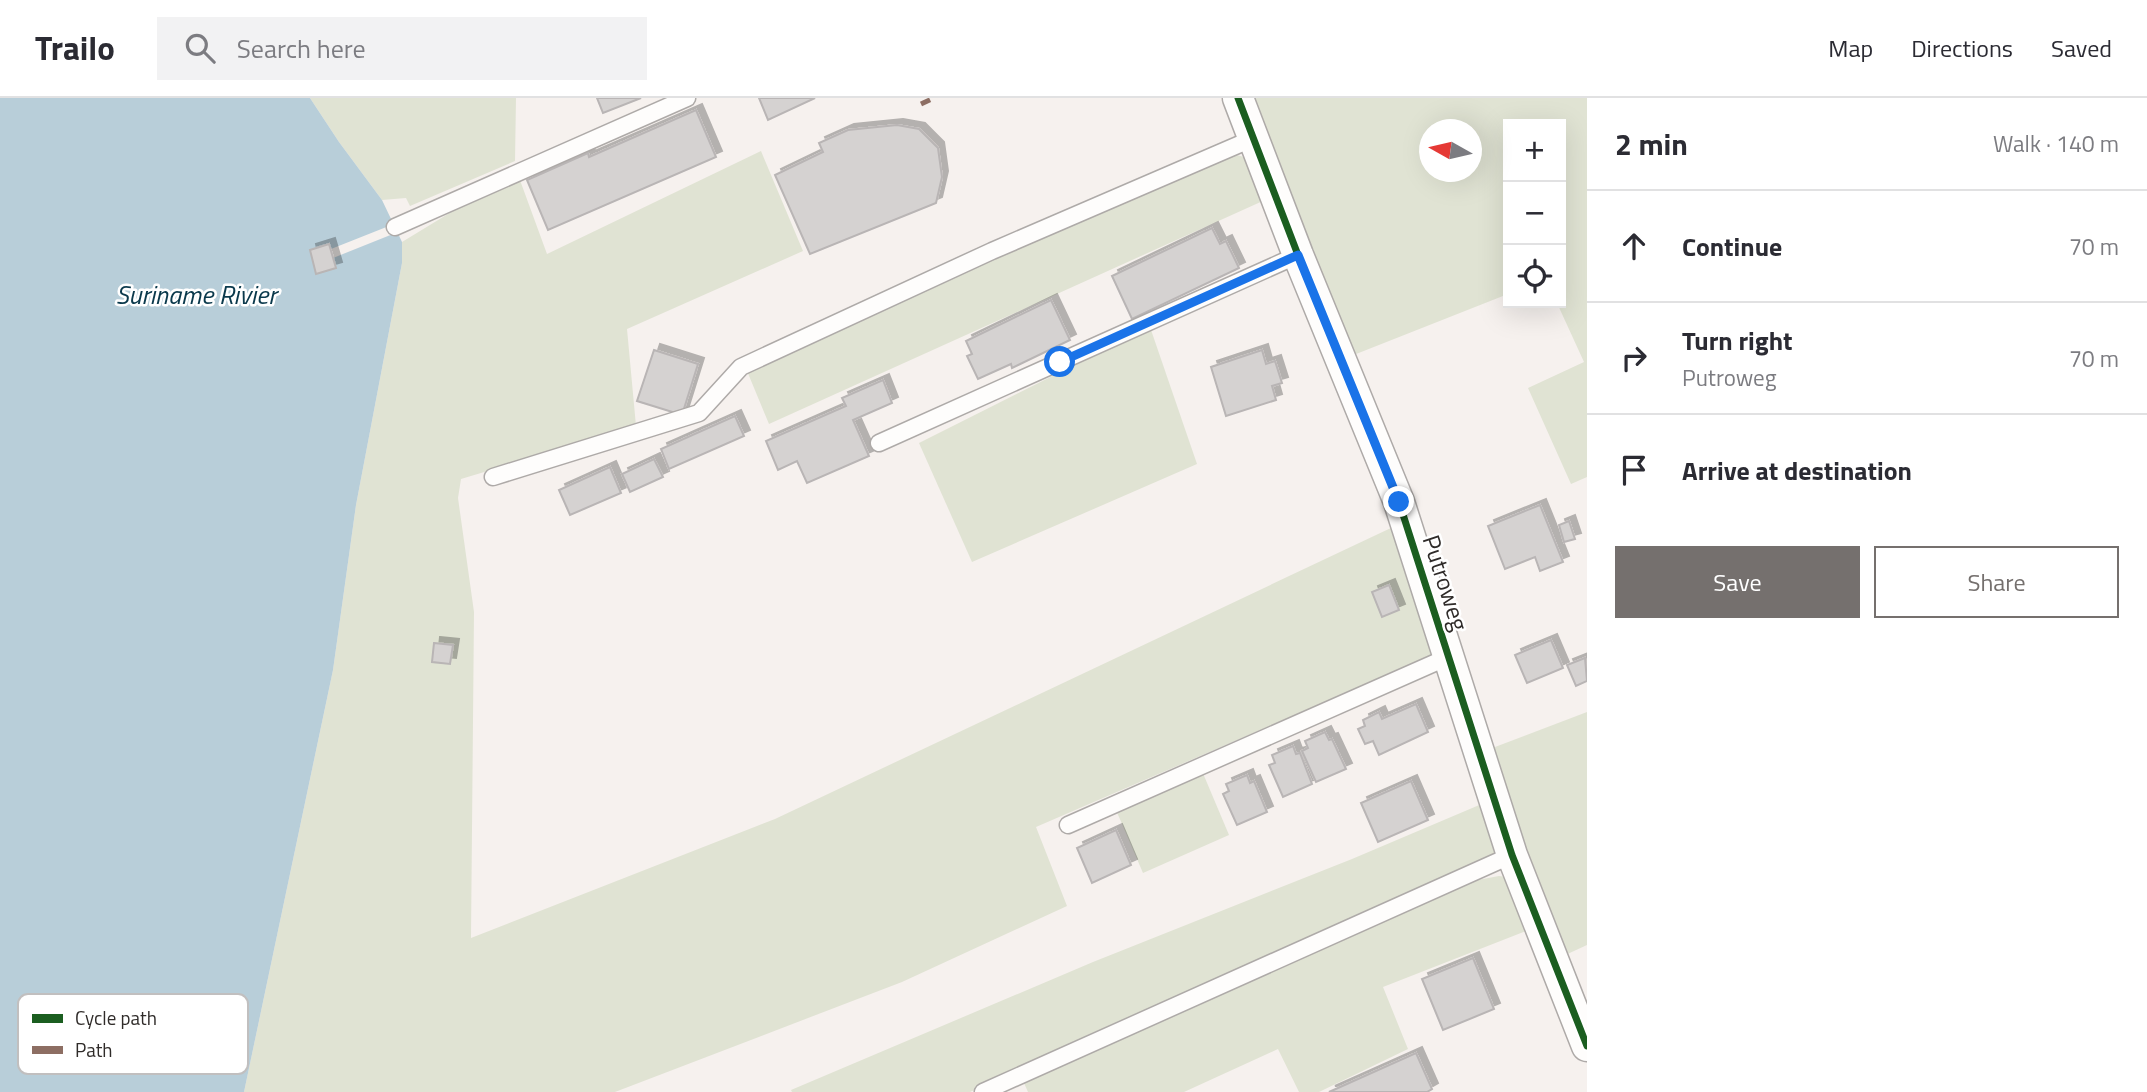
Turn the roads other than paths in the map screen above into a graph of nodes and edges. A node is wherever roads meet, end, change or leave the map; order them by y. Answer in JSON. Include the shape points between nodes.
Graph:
{"nodes":[{"id":1,"x":687,"y":98,"type":"edge"},
{"id":2,"x":1238,"y":98,"type":"edge"},
{"id":3,"x":1254,"y":138,"type":"junction"},
{"id":4,"x":395,"y":227,"type":"dead end"},
{"id":5,"x":1298,"y":255,"type":"junction"},
{"id":6,"x":879,"y":443,"type":"dead end"},
{"id":7,"x":493,"y":477,"type":"dead end"},
{"id":8,"x":1448,"y":657,"type":"junction"},
{"id":9,"x":1068,"y":825,"type":"dead end"},
{"id":10,"x":1512,"y":855,"type":"junction"},
{"id":11,"x":1587,"y":1045,"type":"edge"},
{"id":12,"x":983,"y":1092,"type":"edge"}],
"edges":[{"from":1,"to":4,"type":"lane"},
{"from":2,"to":3,"type":"street","name":"Putroweg"},
{"from":3,"to":5,"type":"street","name":"Putroweg"},
{"from":3,"to":7,"type":"lane","via":[[992,251],[741,368],[699,413]]},
{"from":5,"to":6,"type":"lane"},
{"from":5,"to":8,"type":"street","name":"Putroweg","via":[[1399,502]]},
{"from":8,"to":9,"type":"lane"},
{"from":8,"to":10,"type":"street","name":"Putroweg"},
{"from":10,"to":11,"type":"street","name":"Putroweg"},
{"from":10,"to":12,"type":"lane"}]}
